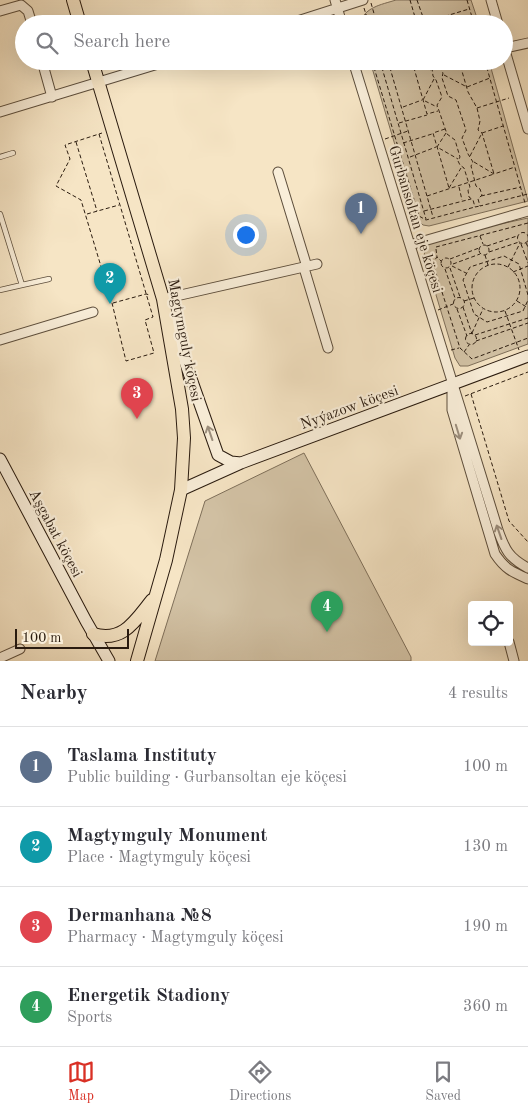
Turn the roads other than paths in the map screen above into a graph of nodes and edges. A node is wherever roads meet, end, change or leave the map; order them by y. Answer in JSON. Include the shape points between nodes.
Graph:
{"nodes":[{"id":1,"x":73,"y":0,"type":"edge"},
{"id":2,"x":362,"y":0,"type":"edge"},
{"id":3,"x":491,"y":0,"type":"edge"},
{"id":4,"x":336,"y":4,"type":"edge"},
{"id":5,"x":0,"y":11,"type":"edge"},
{"id":6,"x":29,"y":15,"type":"edge"},
{"id":7,"x":77,"y":15,"type":"edge"},
{"id":8,"x":310,"y":15,"type":"edge"},
{"id":9,"x":495,"y":15,"type":"edge"},
{"id":10,"x":528,"y":43,"type":"edge"},
{"id":11,"x":513,"y":46,"type":"edge"},
{"id":12,"x":44,"y":70,"type":"edge"},
{"id":13,"x":95,"y":70,"type":"edge"},
{"id":14,"x":140,"y":70,"type":"edge"},
{"id":15,"x":356,"y":70,"type":"edge"},
{"id":16,"x":511,"y":70,"type":"edge"},
{"id":17,"x":99,"y":83,"type":"junction"},
{"id":18,"x":52,"y":97,"type":"junction"},
{"id":19,"x":0,"y":112,"type":"edge"},
{"id":20,"x":528,"y":129,"type":"edge"},
{"id":21,"x":14,"y":153,"type":"dead end"},
{"id":22,"x":0,"y":157,"type":"edge"},
{"id":23,"x":278,"y":172,"type":"dead end"},
{"id":24,"x":527,"y":211,"type":"edge"},
{"id":25,"x":0,"y":214,"type":"edge"},
{"id":26,"x":410,"y":245,"type":"junction"},
{"id":27,"x":318,"y":264,"type":"dead end"},
{"id":28,"x":306,"y":267,"type":"junction"},
{"id":29,"x":49,"y":279,"type":"dead end"},
{"id":30,"x":22,"y":285,"type":"junction"},
{"id":31,"x":0,"y":290,"type":"edge"},
{"id":32,"x":163,"y":299,"type":"junction"},
{"id":33,"x":93,"y":312,"type":"dead end"},
{"id":34,"x":0,"y":340,"type":"edge"},
{"id":35,"x":328,"y":348,"type":"dead end"},
{"id":36,"x":525,"y":357,"type":"edge"},
{"id":37,"x":453,"y":385,"type":"junction"},
{"id":38,"x":0,"y":459,"type":"edge"},
{"id":39,"x":241,"y":463,"type":"junction"},
{"id":40,"x":181,"y":490,"type":"junction"},
{"id":41,"x":528,"y":568,"type":"edge"},
{"id":42,"x":528,"y":579,"type":"edge"},
{"id":43,"x":155,"y":597,"type":"junction"},
{"id":44,"x":86,"y":621,"type":"junction"},
{"id":45,"x":146,"y":630,"type":"junction"},
{"id":46,"x":93,"y":634,"type":"junction"},
{"id":47,"x":510,"y":646,"type":"edge"},
{"id":48,"x":20,"y":649,"type":"dead end"},
{"id":49,"x":0,"y":658,"type":"edge"},
{"id":50,"x":102,"y":661,"type":"edge"},
{"id":51,"x":109,"y":661,"type":"edge"},
{"id":52,"x":131,"y":661,"type":"edge"},
{"id":53,"x":137,"y":661,"type":"edge"},
{"id":54,"x":514,"y":661,"type":"edge"}],
"edges":[{"from":1,"to":7,"type":"main road"},
{"from":2,"to":4,"type":"street"},
{"from":3,"to":9,"type":"street"},
{"from":4,"to":8,"type":"street"},
{"from":5,"to":6,"type":"street","via":[[21,5]]},
{"from":10,"to":11,"type":"street"},
{"from":12,"to":18,"type":"street"},
{"from":13,"to":17,"type":"main road","name":"Magtymguly köçesi"},
{"from":14,"to":17,"type":"street"},
{"from":15,"to":26,"type":"street","name":"Gurbansoltan eje köçesi"},
{"from":16,"to":20,"type":"street"},
{"from":17,"to":18,"type":"street"},
{"from":17,"to":32,"type":"main road","name":"Magtymguly köçesi"},
{"from":18,"to":19,"type":"street"},
{"from":21,"to":22,"type":"lane"},
{"from":23,"to":28,"type":"street"},
{"from":24,"to":26,"type":"street"},
{"from":25,"to":30,"type":"lane"},
{"from":26,"to":37,"type":"street","name":"Gurbansoltan eje köçesi"},
{"from":27,"to":28,"type":"street"},
{"from":28,"to":32,"type":"street"},
{"from":28,"to":35,"type":"street"},
{"from":29,"to":30,"type":"lane"},
{"from":30,"to":31,"type":"lane"},
{"from":39,"to":32,"type":"street","one_way":true,"via":[[218,455]]},
{"from":32,"to":40,"type":"main road","name":"Magtymguly köçesi","via":[[182,409]]},
{"from":33,"to":34,"type":"street"},
{"from":36,"to":37,"type":"street","name":"Nyýazow köçesi"},
{"from":37,"to":39,"type":"street","name":"Nyýazow köçesi"},
{"from":41,"to":37,"type":"street","name":"Gurbansoltan eje köçesi","one_way":true,"via":[[514,561],[505,548]]},
{"from":37,"to":42,"type":"street","name":"Gurbansoltan eje köçesi","one_way":true,"via":[[452,410],[495,554],[502,566]]},
{"from":38,"to":44,"type":"street","name":"Aşgabat köçesi"},
{"from":39,"to":40,"type":"street","name":"Nyýazow köçesi"},
{"from":40,"to":43,"type":"main road","name":"Magtymguly köçesi","via":[[169,551]]},
{"from":43,"to":45,"type":"main road","name":"Magtymguly köçesi"},
{"from":43,"to":46,"type":"main road","via":[[122,632],[108,636]]},
{"from":44,"to":46,"type":"street","name":"Aşgabat köçesi"},
{"from":44,"to":50,"type":"street","name":"Aşgabat köçesi"},
{"from":45,"to":52,"type":"main road","name":"Magtymguly köçesi"},
{"from":45,"to":53,"type":"main road","name":"Magtymguly köçesi"},
{"from":46,"to":51,"type":"street","name":"Aşgabat köçesi"},
{"from":47,"to":54,"type":"street"},
{"from":48,"to":49,"type":"street"}]}
